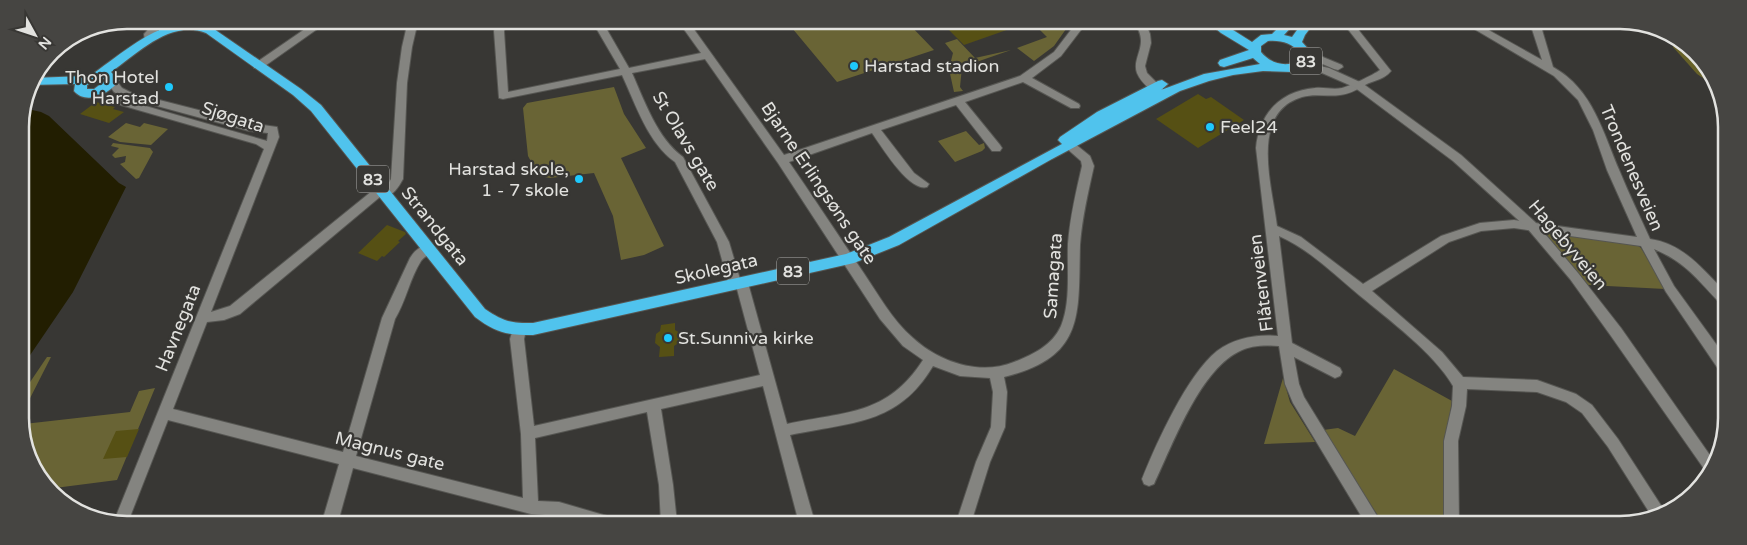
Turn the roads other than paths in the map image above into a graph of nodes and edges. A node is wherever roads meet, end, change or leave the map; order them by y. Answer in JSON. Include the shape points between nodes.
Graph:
{"nodes":[{"id":1,"x":154,"y":29,"type":"edge"},
{"id":2,"x":164,"y":29,"type":"edge"},
{"id":3,"x":205,"y":29,"type":"edge"},
{"id":4,"x":312,"y":29,"type":"edge"},
{"id":5,"x":412,"y":29,"type":"edge"},
{"id":6,"x":499,"y":29,"type":"edge"},
{"id":7,"x":602,"y":29,"type":"edge"},
{"id":8,"x":689,"y":29,"type":"edge"},
{"id":9,"x":1078,"y":29,"type":"edge"},
{"id":10,"x":1143,"y":29,"type":"edge"},
{"id":11,"x":1223,"y":29,"type":"edge"},
{"id":12,"x":1244,"y":29,"type":"edge"},
{"id":13,"x":1281,"y":29,"type":"edge"},
{"id":14,"x":1303,"y":29,"type":"edge"},
{"id":15,"x":1353,"y":29,"type":"edge"},
{"id":16,"x":1479,"y":29,"type":"edge"},
{"id":17,"x":1537,"y":29,"type":"edge"},
{"id":18,"x":216,"y":36,"type":"junction"},
{"id":19,"x":1270,"y":38,"type":"junction"},
{"id":20,"x":148,"y":40,"type":"junction"},
{"id":21,"x":1296,"y":43,"type":"junction"},
{"id":22,"x":1255,"y":50,"type":"junction"},
{"id":23,"x":707,"y":55,"type":"junction"},
{"id":24,"x":1304,"y":59,"type":"junction"},
{"id":25,"x":258,"y":66,"type":"junction"},
{"id":26,"x":1278,"y":67,"type":"junction"},
{"id":27,"x":1548,"y":67,"type":"junction"},
{"id":28,"x":625,"y":70,"type":"junction"},
{"id":29,"x":1024,"y":78,"type":"junction"},
{"id":30,"x":112,"y":80,"type":"junction"},
{"id":31,"x":40,"y":82,"type":"edge"},
{"id":32,"x":88,"y":84,"type":"junction"},
{"id":33,"x":1358,"y":85,"type":"junction"},
{"id":34,"x":1157,"y":91,"type":"junction"},
{"id":35,"x":958,"y":100,"type":"junction"},
{"id":36,"x":1075,"y":106,"type":"dead end"},
{"id":37,"x":874,"y":128,"type":"junction"},
{"id":38,"x":1070,"y":146,"type":"junction"},
{"id":39,"x":270,"y":148,"type":"junction"},
{"id":40,"x":996,"y":148,"type":"dead end"},
{"id":41,"x":1047,"y":156,"type":"junction"},
{"id":42,"x":782,"y":160,"type":"junction"},
{"id":43,"x":923,"y":184,"type":"dead end"},
{"id":44,"x":383,"y":192,"type":"junction"},
{"id":45,"x":1531,"y":225,"type":"junction"},
{"id":46,"x":1273,"y":230,"type":"junction"},
{"id":47,"x":1644,"y":242,"type":"junction"},
{"id":48,"x":429,"y":249,"type":"junction"},
{"id":49,"x":849,"y":259,"type":"junction"},
{"id":50,"x":738,"y":284,"type":"junction"},
{"id":51,"x":1362,"y":291,"type":"junction"},
{"id":52,"x":1718,"y":293,"type":"edge"},
{"id":53,"x":202,"y":318,"type":"junction"},
{"id":54,"x":519,"y":330,"type":"junction"},
{"id":55,"x":1286,"y":344,"type":"junction"},
{"id":56,"x":1718,"y":357,"type":"edge"},
{"id":57,"x":931,"y":358,"type":"junction"},
{"id":58,"x":1335,"y":372,"type":"dead end"},
{"id":59,"x":996,"y":373,"type":"junction"},
{"id":60,"x":767,"y":379,"type":"junction"},
{"id":61,"x":1460,"y":383,"type":"junction"},
{"id":62,"x":652,"y":405,"type":"junction"},
{"id":63,"x":164,"y":413,"type":"junction"},
{"id":64,"x":781,"y":431,"type":"junction"},
{"id":65,"x":528,"y":434,"type":"junction"},
{"id":66,"x":348,"y":460,"type":"junction"},
{"id":67,"x":1707,"y":464,"type":"edge"},
{"id":68,"x":1148,"y":479,"type":"dead end"},
{"id":69,"x":531,"y":507,"type":"junction"},
{"id":70,"x":1656,"y":510,"type":"edge"},
{"id":71,"x":123,"y":516,"type":"edge"},
{"id":72,"x":332,"y":516,"type":"edge"},
{"id":73,"x":585,"y":516,"type":"edge"},
{"id":74,"x":668,"y":516,"type":"edge"},
{"id":75,"x":805,"y":516,"type":"edge"},
{"id":76,"x":966,"y":516,"type":"edge"},
{"id":77,"x":1369,"y":516,"type":"edge"},
{"id":78,"x":1451,"y":516,"type":"edge"}],
"edges":[{"from":1,"to":20,"type":"street"},
{"from":2,"to":20,"type":"highway","number":"83"},
{"from":3,"to":18,"type":"highway","number":"83"},
{"from":4,"to":25,"type":"street"},
{"from":5,"to":44,"type":"street","via":[[406,47],[400,98],[397,178],[393,187]]},
{"from":6,"to":28,"type":"street","via":[[503,96]]},
{"from":7,"to":28,"type":"street","name":"St Olavs gate"},
{"from":8,"to":23,"type":"street","name":"Bjarne Erlingsøns gate"},
{"from":9,"to":29,"type":"street","via":[[1059,54]]},
{"from":10,"to":34,"type":"street","via":[[1146,44],[1139,69],[1143,78]]},
{"from":11,"to":22,"type":"highway","number":"83"},
{"from":12,"to":19,"type":"highway","number":"83"},
{"from":13,"to":19,"type":"highway","number":"83"},
{"from":14,"to":21,"type":"highway","number":"83"},
{"from":15,"to":33,"type":"street","name":"Flåtenveien","via":[[1386,71]]},
{"from":16,"to":27,"type":"street","name":"Trondenesveien"},
{"from":17,"to":27,"type":"street"},
{"from":18,"to":25,"type":"highway","name":"Strandgata","number":"83"},
{"from":18,"to":30,"type":"highway","number":"83","via":[[196,32],[174,34],[153,45]]},
{"from":19,"to":21,"type":"highway","number":"83"},
{"from":19,"to":22,"type":"highway","number":"83","via":[[1258,42]]},
{"from":20,"to":32,"type":"highway","number":"83"},
{"from":21,"to":24,"type":"highway","number":"83"},
{"from":22,"to":26,"type":"highway","number":"83","via":[[1262,60]]},
{"from":22,"to":34,"type":"highway","number":"83","via":[[1233,62],[1205,68]]},
{"from":23,"to":28,"type":"street"},
{"from":23,"to":42,"type":"street","name":"Bjarne Erlingsøns gate"},
{"from":24,"to":26,"type":"highway","number":"83","via":[[1293,68]]},
{"from":24,"to":33,"type":"street","name":"Hagebyveien"},
{"from":25,"to":44,"type":"highway","name":"Strandgata","number":"83","via":[[316,108]]},
{"from":26,"to":34,"type":"highway","number":"83","via":[[1233,71]]},
{"from":27,"to":47,"type":"street","name":"Trondenesveien","via":[[1582,98]]},
{"from":28,"to":50,"type":"street","name":"St Olavs gate","via":[[650,124],[668,152],[679,160],[723,242]]},
{"from":29,"to":35,"type":"street"},
{"from":29,"to":36,"type":"street"},
{"from":30,"to":32,"type":"highway","via":[[105,75]]},
{"from":30,"to":32,"type":"highway","number":"83","via":[[101,91]]},
{"from":30,"to":39,"type":"street","name":"Sjøgata","via":[[118,90],[133,96],[273,130]]},
{"from":31,"to":32,"type":"highway","name":"Sjøgata","via":[[50,85]]},
{"from":32,"to":39,"type":"street","name":"Sjøgata","via":[[260,141]]},
{"from":33,"to":45,"type":"street","name":"Hagebyveien","via":[[1457,158]]},
{"from":33,"to":46,"type":"street","name":"Flåtenveien","via":[[1340,92],[1317,91],[1295,96],[1277,107],[1266,122],[1262,148]]},
{"from":34,"to":38,"type":"highway","number":"83"},
{"from":34,"to":41,"type":"highway","number":"83","via":[[1085,125]]},
{"from":35,"to":37,"type":"street"},
{"from":35,"to":40,"type":"street"},
{"from":37,"to":42,"type":"street"},
{"from":37,"to":43,"type":"street","via":[[910,176]]},
{"from":38,"to":41,"type":"highway","number":"83"},
{"from":38,"to":59,"type":"street","name":"Samagata","via":[[1086,159],[1088,166],[1076,220],[1072,309],[1068,329],[1052,350],[1038,359]]},
{"from":39,"to":53,"type":"street","name":"Havnegata"},
{"from":41,"to":49,"type":"highway","name":"Skolegata","number":"83","via":[[894,241]]},
{"from":42,"to":49,"type":"street","name":"Bjarne Erlingsøns gate"},
{"from":44,"to":48,"type":"highway","name":"Strandgata","number":"83"},
{"from":44,"to":53,"type":"street","via":[[235,310]]},
{"from":45,"to":47,"type":"street"},
{"from":45,"to":51,"type":"street","via":[[1496,224],[1467,230],[1445,239]]},
{"from":45,"to":67,"type":"street","name":"Hagebyveien","via":[[1616,332]]},
{"from":46,"to":51,"type":"street","via":[[1300,242]]},
{"from":46,"to":55,"type":"street","name":"Flåtenveien"},
{"from":47,"to":52,"type":"street","via":[[1678,254]]},
{"from":47,"to":56,"type":"street","name":"Trondenesveien","via":[[1670,289]]},
{"from":48,"to":54,"type":"highway","name":"Strandgata","number":"83","via":[[487,319],[502,327]]},
{"from":48,"to":66,"type":"street","via":[[414,261],[389,318]]},
{"from":49,"to":50,"type":"highway","name":"Skolegata","number":"83"},
{"from":49,"to":57,"type":"street","name":"Bjarne Erlingsøns gate","via":[[895,329]]},
{"from":50,"to":54,"type":"highway","name":"Skolegata","number":"83"},
{"from":50,"to":60,"type":"street","name":"St Olavs gate"},
{"from":51,"to":61,"type":"street","via":[[1416,337],[1452,371]]},
{"from":53,"to":63,"type":"street","name":"Havnegata"},
{"from":54,"to":65,"type":"street","via":[[517,339]]},
{"from":55,"to":58,"type":"street"},
{"from":55,"to":68,"type":"street","via":[[1262,340],[1248,342],[1225,352],[1212,364],[1172,425]]},
{"from":55,"to":77,"type":"street","name":"Flåtenveien","via":[[1292,384],[1298,399]]},
{"from":57,"to":59,"type":"street","name":"Samagata","via":[[958,370],[976,374]]},
{"from":57,"to":64,"type":"street","via":[[912,386],[892,403],[874,411]]},
{"from":59,"to":76,"type":"street","via":[[1000,392],[998,427]]},
{"from":60,"to":62,"type":"street"},
{"from":60,"to":64,"type":"street","name":"St Olavs gate"},
{"from":61,"to":70,"type":"street","via":[[1537,386],[1571,398],[1587,409]]},
{"from":61,"to":78,"type":"street","via":[[1451,441]]},
{"from":62,"to":65,"type":"street"},
{"from":62,"to":74,"type":"street"},
{"from":63,"to":66,"type":"street","name":"Magnus gate"},
{"from":63,"to":71,"type":"street","name":"Havnegata"},
{"from":64,"to":75,"type":"street","name":"St Olavs gate"},
{"from":65,"to":69,"type":"street"},
{"from":66,"to":69,"type":"street","name":"Magnus gate"},
{"from":66,"to":72,"type":"street"},
{"from":69,"to":73,"type":"street","name":"Magnus gate","via":[[559,509]]}]}
